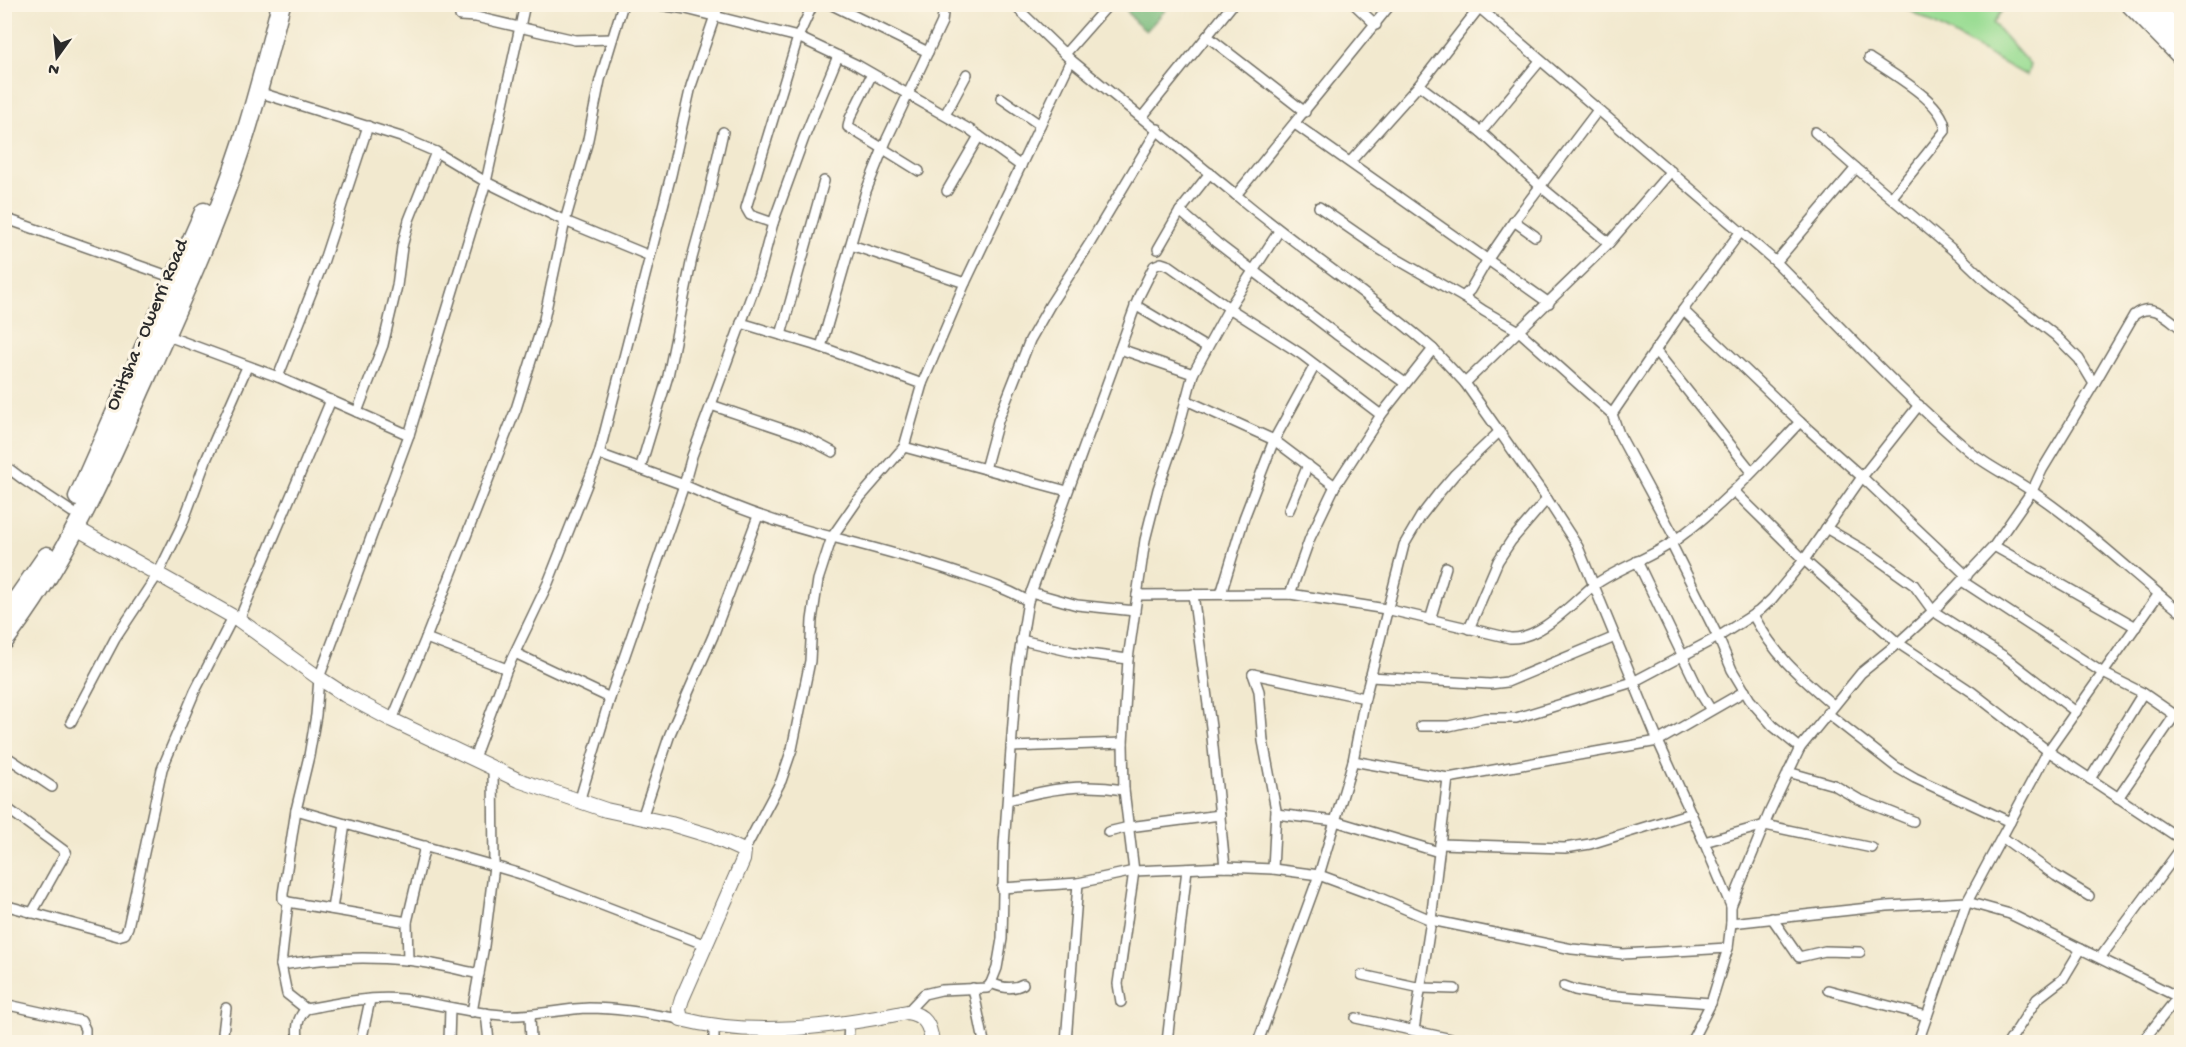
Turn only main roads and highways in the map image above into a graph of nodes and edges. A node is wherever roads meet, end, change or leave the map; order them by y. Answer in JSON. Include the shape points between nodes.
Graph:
{"nodes":[{"id":1,"x":269,"y":4,"type":"edge"},
{"id":2,"x":281,"y":4,"type":"edge"},
{"id":3,"x":2130,"y":4,"type":"edge"},
{"id":4,"x":2152,"y":4,"type":"edge"},
{"id":5,"x":2181,"y":35,"type":"edge"},
{"id":6,"x":2181,"y":57,"type":"edge"},
{"id":7,"x":74,"y":520,"type":"junction"},
{"id":8,"x":4,"y":618,"type":"edge"},
{"id":9,"x":4,"y":641,"type":"edge"}],
"edges":[{"from":1,"to":7,"type":"highway","name":"Onitsha - Owerri Road","via":[[234,134]]},
{"from":2,"to":7,"type":"highway","name":"Onitsha - Owerri Road","via":[[233,169],[121,435]]},
{"from":3,"to":6,"type":"highway"},
{"from":4,"to":5,"type":"highway"},
{"from":7,"to":8,"type":"highway","name":"Onitsha - Owerri Road"},
{"from":7,"to":9,"type":"highway","name":"Onitsha - Owerri Road","via":[[25,614]]}]}
